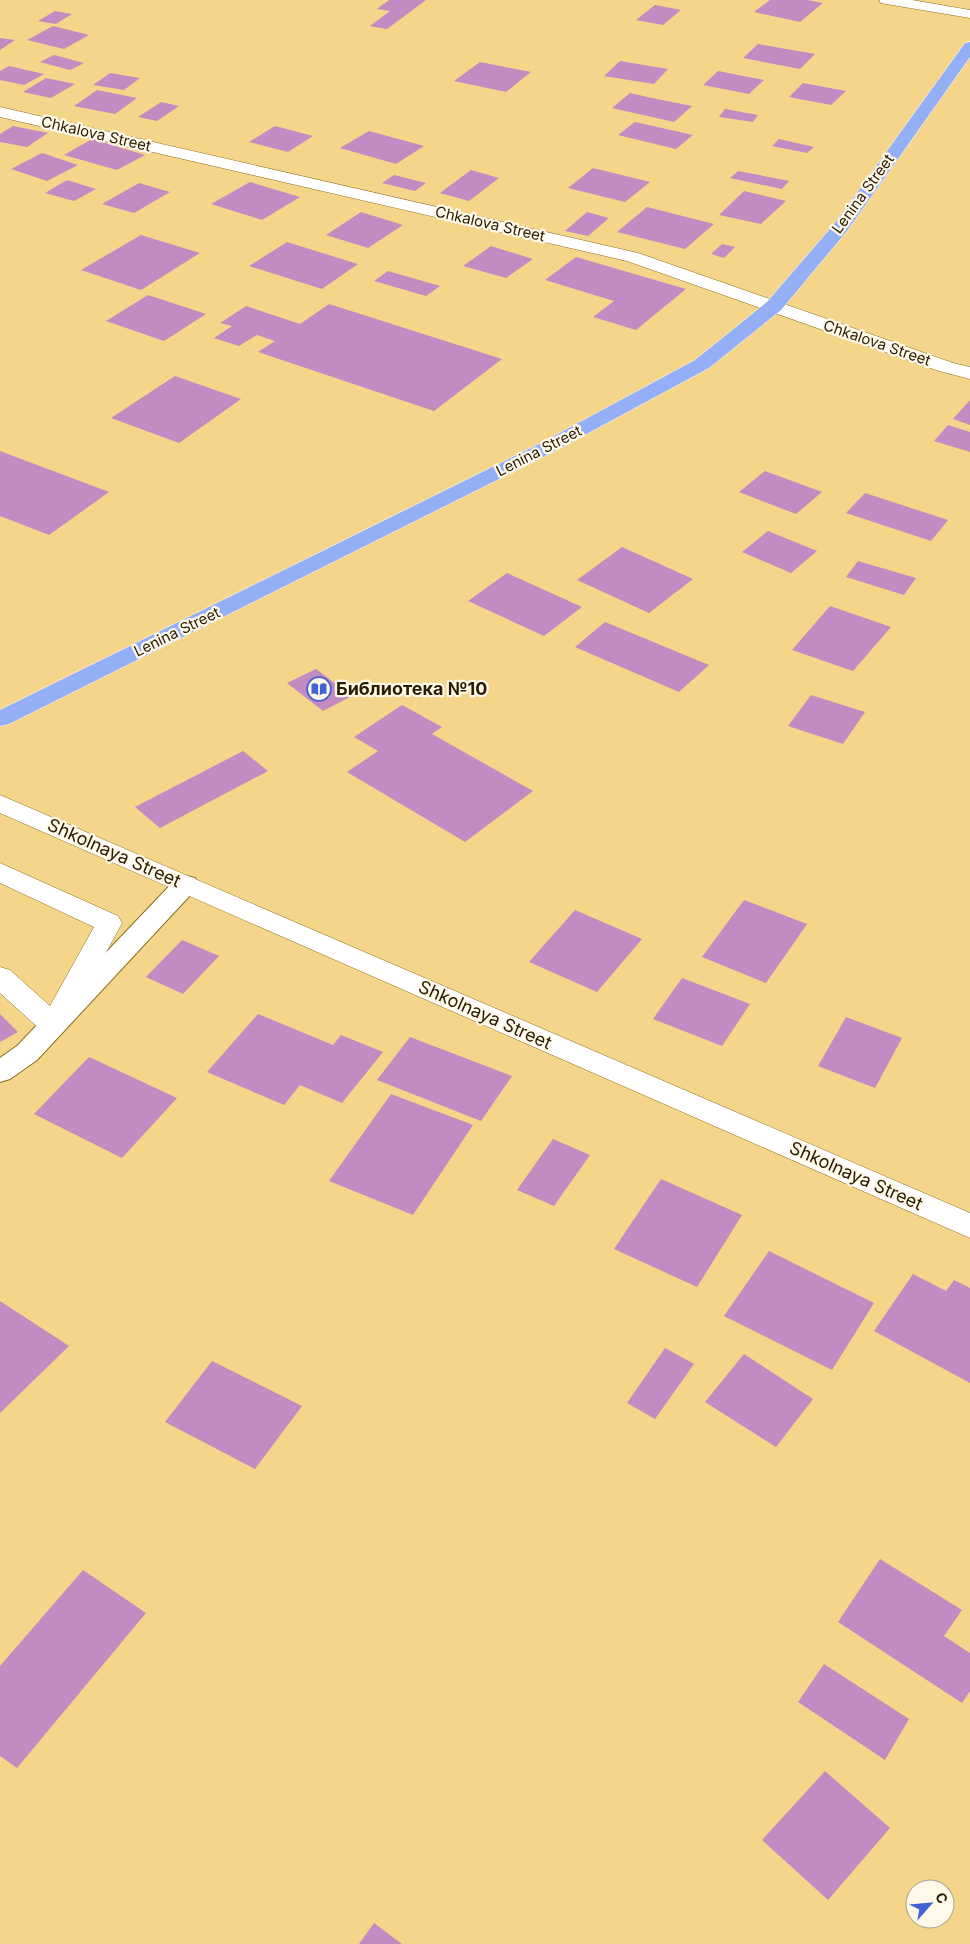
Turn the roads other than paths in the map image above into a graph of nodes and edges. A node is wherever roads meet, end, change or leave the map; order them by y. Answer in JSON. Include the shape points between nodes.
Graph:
{"nodes":[{"id":1,"x":886,"y":0,"type":"edge"},
{"id":2,"x":970,"y":14,"type":"edge"},
{"id":3,"x":970,"y":46,"type":"edge"},
{"id":4,"x":0,"y":112,"type":"edge"},
{"id":5,"x":774,"y":306,"type":"junction"},
{"id":6,"x":970,"y":374,"type":"edge"},
{"id":7,"x":0,"y":719,"type":"edge"},
{"id":8,"x":0,"y":803,"type":"edge"},
{"id":9,"x":0,"y":872,"type":"edge"},
{"id":10,"x":186,"y":884,"type":"junction"},
{"id":11,"x":0,"y":977,"type":"edge"},
{"id":12,"x":53,"y":1025,"type":"junction"},
{"id":13,"x":0,"y":1072,"type":"edge"},
{"id":14,"x":970,"y":1226,"type":"edge"}],
"edges":[{"from":1,"to":2,"type":"street"},
{"from":3,"to":5,"type":"highway","name":"Lenina Street","via":[[841,227]]},
{"from":4,"to":5,"type":"street","name":"Chkalova Street","via":[[632,257]]},
{"from":5,"to":6,"type":"street","name":"Chkalova Street"},
{"from":5,"to":7,"type":"highway","name":"Lenina Street","via":[[702,364],[546,448]]},
{"from":8,"to":10,"type":"street","name":"Shkolnaya Street"},
{"from":9,"to":12,"type":"street","via":[[109,923]]},
{"from":10,"to":12,"type":"lane"},
{"from":10,"to":14,"type":"street","name":"Shkolnaya Street"},
{"from":11,"to":12,"type":"street"},
{"from":12,"to":13,"type":"lane","via":[[27,1053]]}]}
